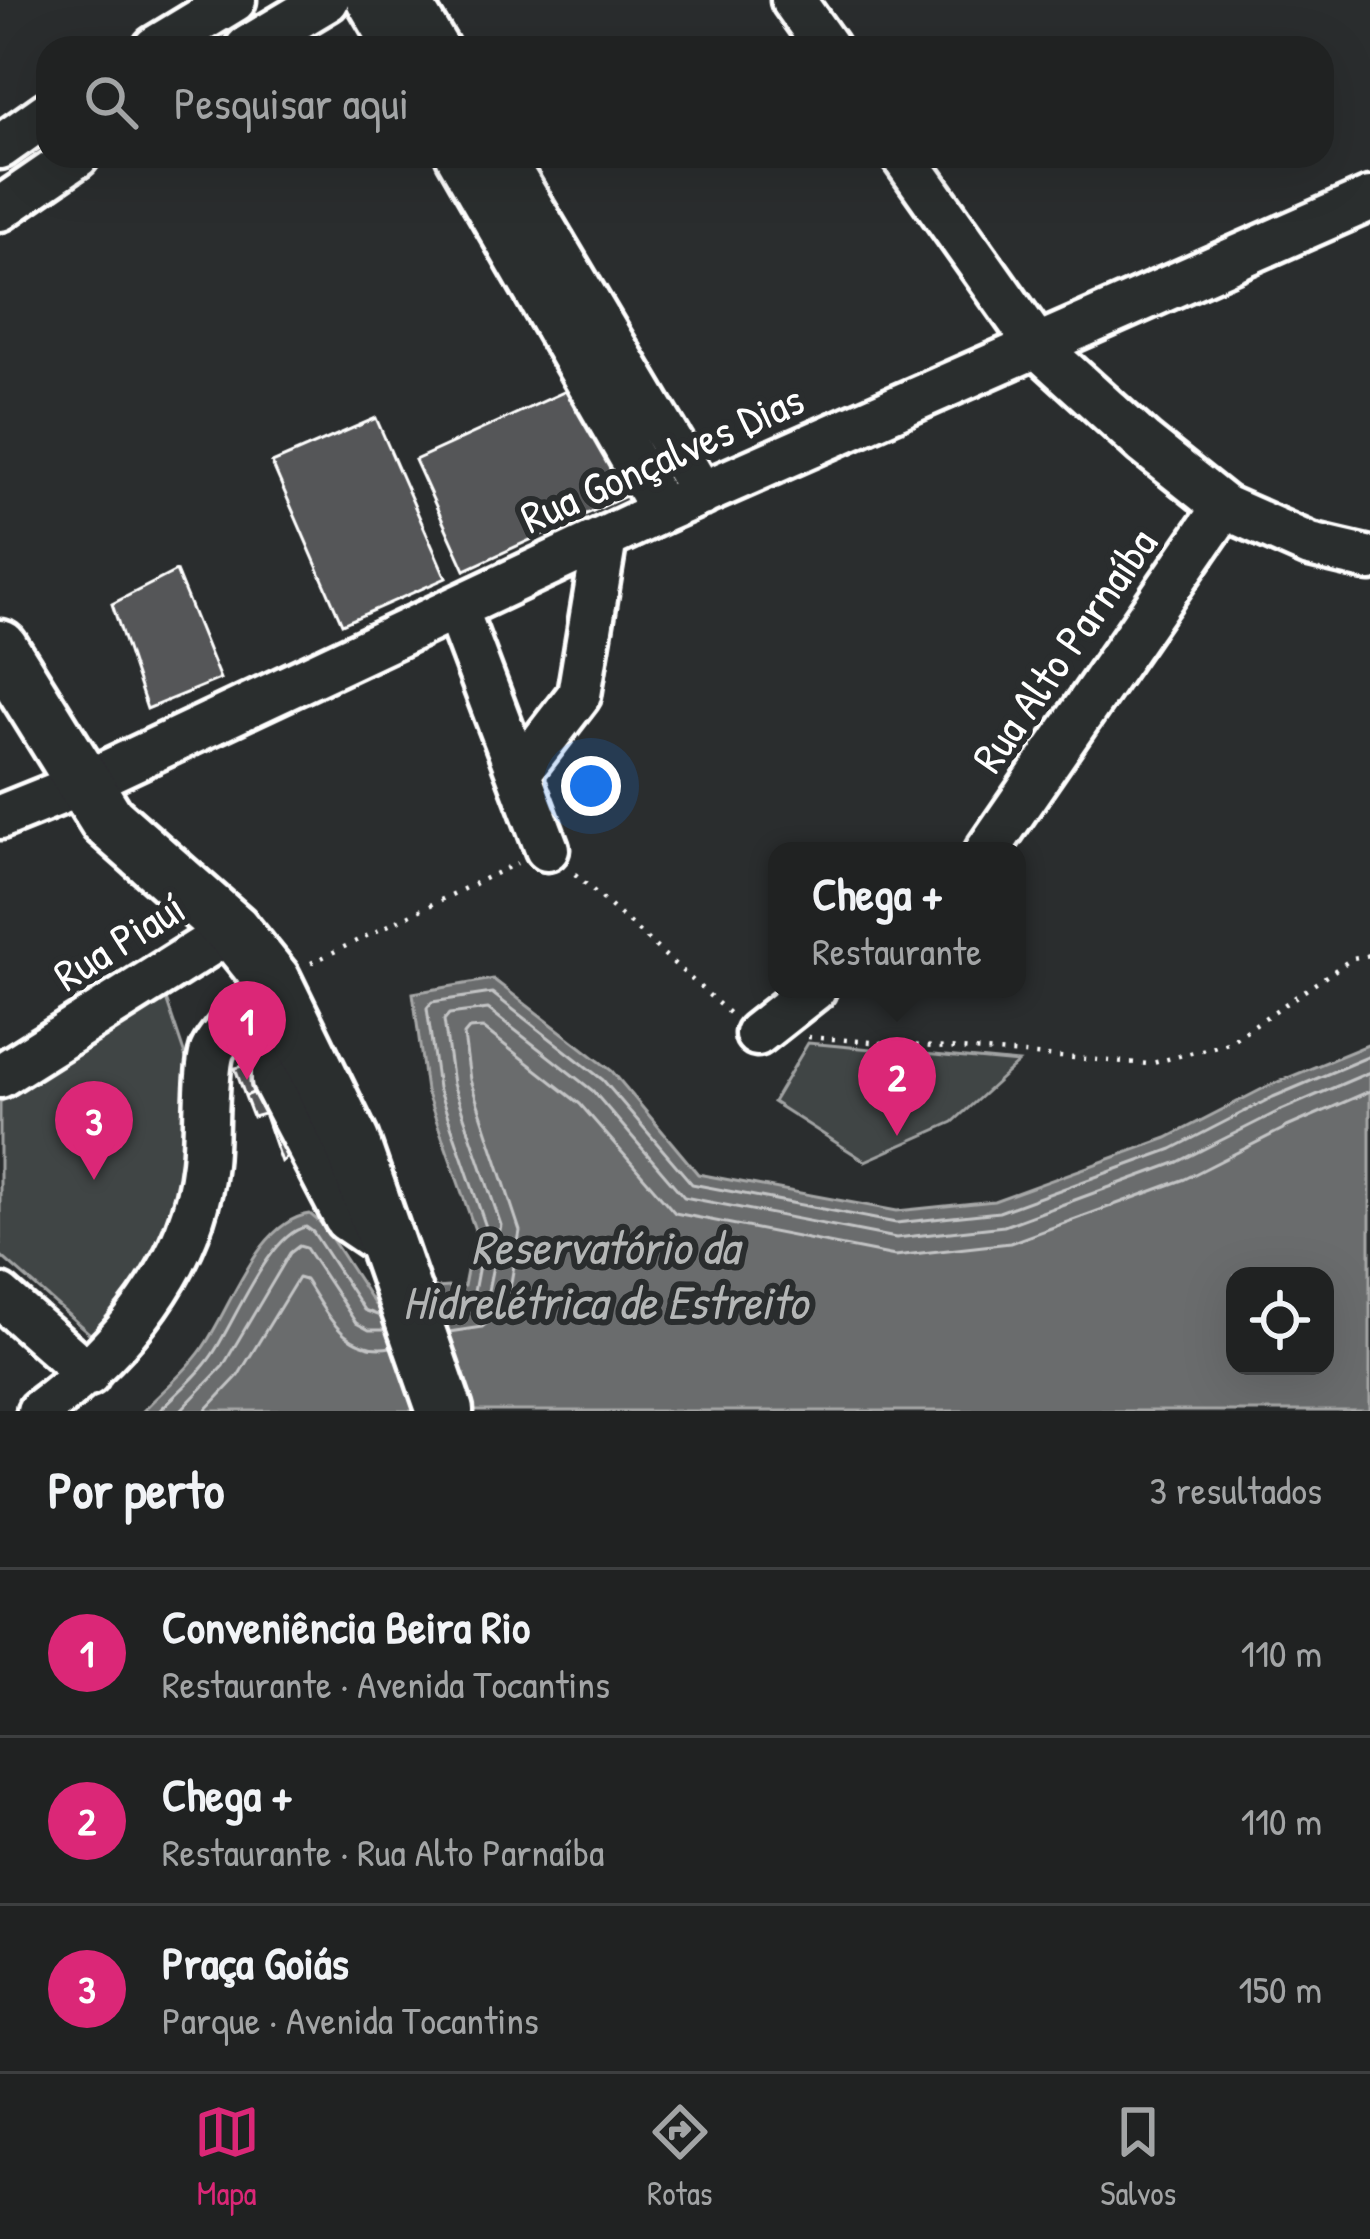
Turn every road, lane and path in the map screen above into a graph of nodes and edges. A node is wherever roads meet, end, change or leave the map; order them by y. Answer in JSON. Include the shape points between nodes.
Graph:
{"nodes":[{"id":1,"x":234,"y":0,"type":"edge"},
{"id":2,"x":327,"y":0,"type":"edge"},
{"id":3,"x":368,"y":0,"type":"edge"},
{"id":4,"x":408,"y":0,"type":"edge"},
{"id":5,"x":793,"y":0,"type":"edge"},
{"id":6,"x":175,"y":36,"type":"edge"},
{"id":7,"x":267,"y":36,"type":"edge"},
{"id":8,"x":389,"y":36,"type":"edge"},
{"id":9,"x":430,"y":36,"type":"edge"},
{"id":10,"x":818,"y":36,"type":"edge"},
{"id":11,"x":36,"y":122,"type":"edge"},
{"id":12,"x":0,"y":147,"type":"edge"},
{"id":13,"x":58,"y":168,"type":"edge"},
{"id":14,"x":465,"y":168,"type":"edge"},
{"id":15,"x":508,"y":168,"type":"edge"},
{"id":16,"x":912,"y":168,"type":"edge"},
{"id":17,"x":1370,"y":199,"type":"edge"},
{"id":18,"x":0,"y":208,"type":"edge"},
{"id":19,"x":1038,"y":347,"type":"junction"},
{"id":20,"x":703,"y":494,"type":"junction"},
{"id":21,"x":1225,"y":507,"type":"junction"},
{"id":22,"x":662,"y":511,"type":"junction"},
{"id":23,"x":605,"y":538,"type":"junction"},
{"id":24,"x":1370,"y":559,"type":"edge"},
{"id":25,"x":456,"y":608,"type":"junction"},
{"id":26,"x":0,"y":648,"type":"edge"},
{"id":27,"x":519,"y":773,"type":"junction"},
{"id":28,"x":82,"y":784,"type":"junction"},
{"id":29,"x":0,"y":817,"type":"edge"},
{"id":30,"x":993,"y":842,"type":"edge"},
{"id":31,"x":547,"y":849,"type":"dead end"},
{"id":32,"x":232,"y":930,"type":"junction"},
{"id":33,"x":273,"y":981,"type":"junction"},
{"id":34,"x":803,"y":998,"type":"edge"},
{"id":35,"x":758,"y":1034,"type":"dead end"},
{"id":36,"x":0,"y":1076,"type":"edge"},
{"id":37,"x":0,"y":1296,"type":"edge"},
{"id":38,"x":88,"y":1374,"type":"junction"},
{"id":39,"x":39,"y":1411,"type":"edge"},
{"id":40,"x":445,"y":1411,"type":"edge"}],
"edges":[{"from":1,"to":6,"type":"street"},
{"from":2,"to":7,"type":"street"},
{"from":3,"to":8,"type":"street"},
{"from":4,"to":9,"type":"street"},
{"from":5,"to":10,"type":"street"},
{"from":11,"to":12,"type":"street"},
{"from":13,"to":18,"type":"street"},
{"from":14,"to":22,"type":"street"},
{"from":15,"to":20,"type":"street"},
{"from":16,"to":19,"type":"street"},
{"from":17,"to":19,"type":"street","name":"Rua Gonçalves Dias"},
{"from":19,"to":20,"type":"street","name":"Rua Gonçalves Dias"},
{"from":19,"to":21,"type":"street"},
{"from":20,"to":22,"type":"street","name":"Rua Gonçalves Dias"},
{"from":21,"to":24,"type":"street","via":[[1310,545]]},
{"from":21,"to":30,"type":"street","name":"Rua Alto Parnaíba"},
{"from":22,"to":23,"type":"street","name":"Rua Gonçalves Dias"},
{"from":23,"to":25,"type":"street","name":"Rua Gonçalves Dias"},
{"from":23,"to":27,"type":"street","via":[[579,695]]},
{"from":25,"to":27,"type":"street"},
{"from":25,"to":28,"type":"street","name":"Rua Gonçalves Dias"},
{"from":26,"to":28,"type":"main road"},
{"from":27,"to":31,"type":"street"},
{"from":28,"to":29,"type":"street","name":"Rua Gonçalves Dias"},
{"from":28,"to":32,"type":"main road","via":[[107,820]]},
{"from":32,"to":33,"type":"main road"},
{"from":32,"to":36,"type":"street","name":"Rua Piauí"},
{"from":33,"to":38,"type":"street","via":[[212,1050],[191,1229],[150,1301]]},
{"from":33,"to":40,"type":"main road","via":[[351,1141]]},
{"from":34,"to":35,"type":"street"},
{"from":37,"to":38,"type":"street"},
{"from":38,"to":39,"type":"street"}]}
